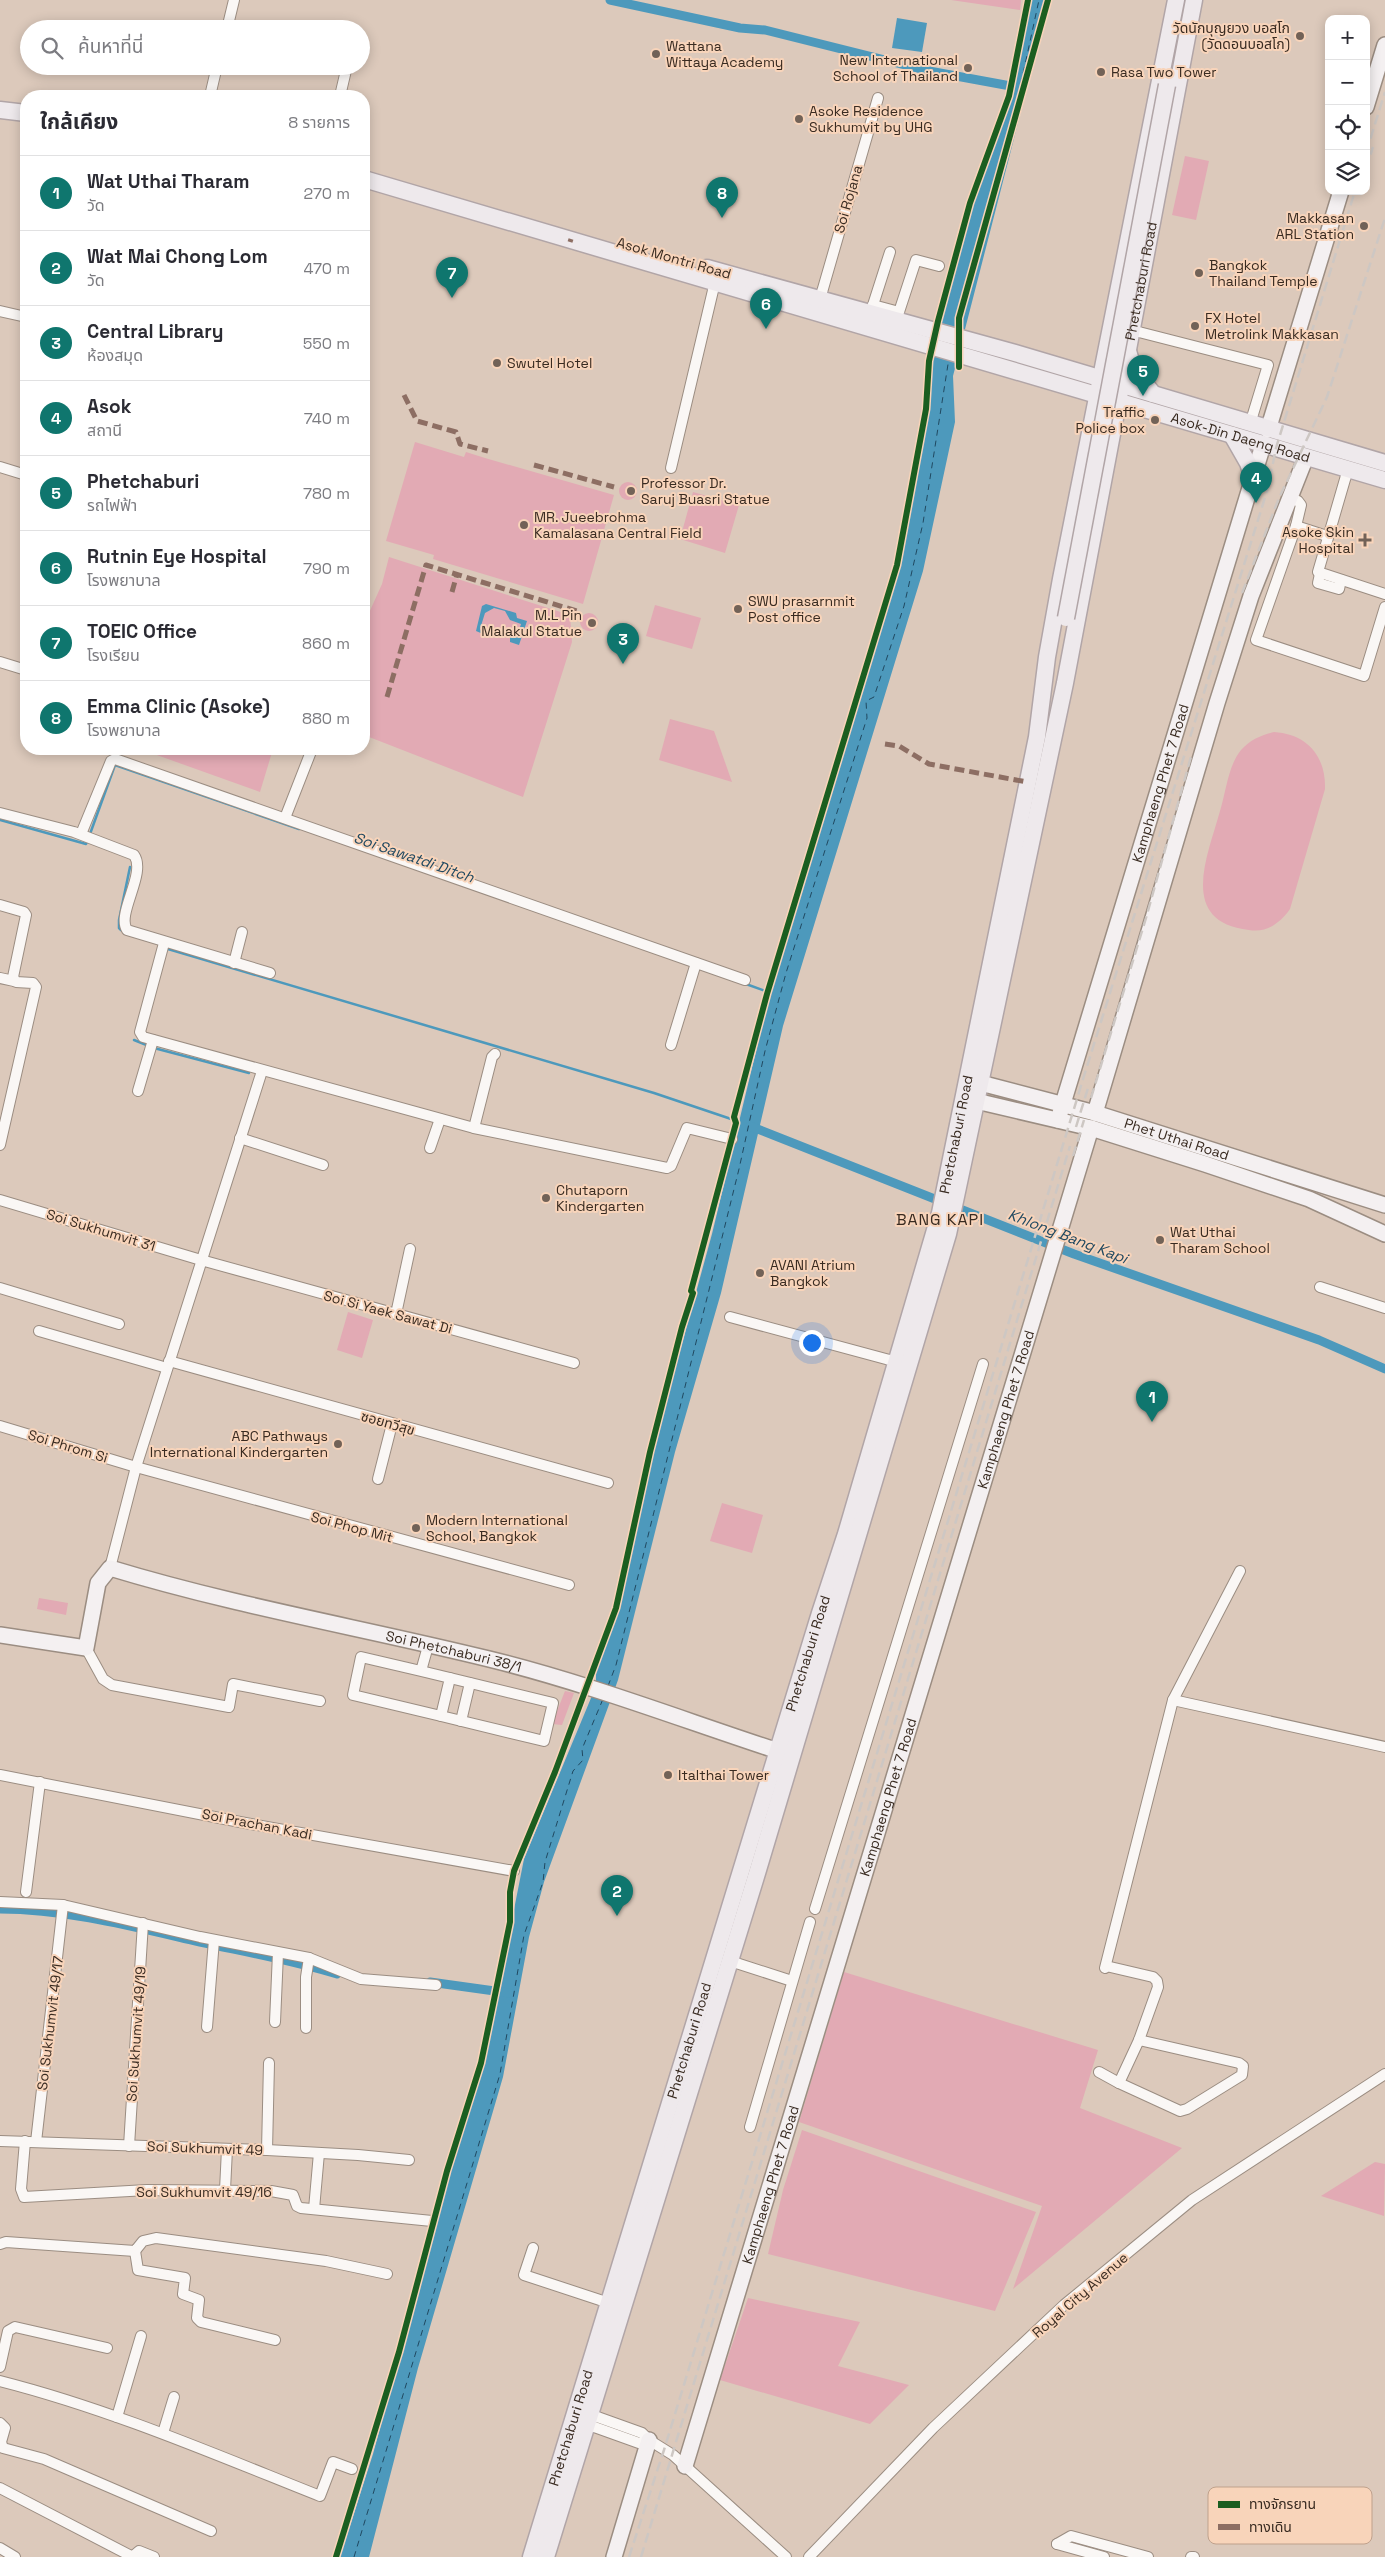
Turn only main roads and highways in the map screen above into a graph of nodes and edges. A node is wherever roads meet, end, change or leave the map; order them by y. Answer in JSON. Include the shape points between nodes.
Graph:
{"nodes":[{"id":1,"x":1176,"y":0,"type":"edge"},
{"id":2,"x":1185,"y":0,"type":"edge"},
{"id":3,"x":1194,"y":0,"type":"edge"},
{"id":4,"x":0,"y":110,"type":"edge"},
{"id":5,"x":20,"y":112,"type":"edge"},
{"id":6,"x":0,"y":118,"type":"edge"},
{"id":7,"x":20,"y":121,"type":"edge"},
{"id":8,"x":370,"y":172,"type":"edge"},
{"id":9,"x":370,"y":181,"type":"edge"},
{"id":10,"x":1119,"y":288,"type":"junction"},
{"id":11,"x":1139,"y":294,"type":"junction"},
{"id":12,"x":877,"y":316,"type":"junction"},
{"id":13,"x":1108,"y":344,"type":"junction"},
{"id":14,"x":1128,"y":349,"type":"junction"},
{"id":15,"x":1070,"y":378,"type":"junction"},
{"id":16,"x":1099,"y":387,"type":"junction"},
{"id":17,"x":1119,"y":392,"type":"junction"},
{"id":18,"x":1155,"y":395,"type":"junction"},
{"id":19,"x":1163,"y":414,"type":"junction"},
{"id":20,"x":1091,"y":424,"type":"junction"},
{"id":21,"x":1112,"y":428,"type":"junction"},
{"id":22,"x":1232,"y":435,"type":"junction"},
{"id":23,"x":1266,"y":437,"type":"junction"},
{"id":24,"x":1385,"y":464,"type":"edge"},
{"id":25,"x":1253,"y":478,"type":"road end"},
{"id":26,"x":1385,"y":480,"type":"edge"},
{"id":27,"x":1079,"y":490,"type":"junction"},
{"id":28,"x":1100,"y":493,"type":"junction"},
{"id":29,"x":1045,"y":738,"type":"junction"},
{"id":30,"x":973,"y":1081,"type":"junction"},
{"id":31,"x":948,"y":1208,"type":"junction"},
{"id":32,"x":880,"y":1444,"type":"junction"},
{"id":33,"x":724,"y":1965,"type":"junction"},
{"id":34,"x":532,"y":2557,"type":"edge"},
{"id":35,"x":546,"y":2557,"type":"edge"}],
"edges":[{"from":1,"to":10,"type":"main road","name":"Phetchaburi Road"},
{"from":2,"to":29,"type":"main road","name":"Phetchaburi Road","bridge":true},
{"from":3,"to":11,"type":"main road","name":"Phetchaburi Road"},
{"from":4,"to":5,"type":"main road"},
{"from":6,"to":7,"type":"main road"},
{"from":8,"to":12,"type":"main road","name":"Asok Montri Road"},
{"from":9,"to":12,"type":"main road","name":"Asok Montri Road","via":[[715,282]]},
{"from":10,"to":11,"type":"main road","via":[[1124,299],[1136,298]]},
{"from":10,"to":13,"type":"main road","name":"Phetchaburi Road"},
{"from":11,"to":14,"type":"main road","name":"Phetchaburi Road"},
{"from":12,"to":15,"type":"main road","name":"Asok Montri Road"},
{"from":13,"to":15,"type":"main road","via":[[1097,364]]},
{"from":13,"to":16,"type":"main road","name":"Phetchaburi Road"},
{"from":14,"to":17,"type":"main road","name":"Phetchaburi Road"},
{"from":14,"to":18,"type":"main road","via":[[1133,368]]},
{"from":15,"to":16,"type":"main road","name":"Asok Montri Road"},
{"from":15,"to":20,"type":"main road"},
{"from":16,"to":17,"type":"main road","name":"Asok-Din Daeng Road"},
{"from":16,"to":20,"type":"main road","name":"Phetchaburi Road"},
{"from":17,"to":18,"type":"main road","name":"Asok-Din Daeng Road"},
{"from":17,"to":19,"type":"main road","name":"Asok-Din Daeng Road"},
{"from":17,"to":21,"type":"main road","name":"Phetchaburi Road"},
{"from":18,"to":23,"type":"main road","name":"Asok-Din Daeng Road","via":[[1250,424]]},
{"from":19,"to":21,"type":"main road","via":[[1148,411],[1131,414]]},
{"from":19,"to":22,"type":"main road","name":"Asok-Din Daeng Road"},
{"from":20,"to":27,"type":"main road","name":"Phetchaburi Road"},
{"from":21,"to":28,"type":"main road","name":"Phetchaburi Road"},
{"from":22,"to":23,"type":"main road","name":"Asok-Din Daeng Road"},
{"from":22,"to":25,"type":"main road","via":[[1248,462]]},
{"from":23,"to":24,"type":"main road","name":"Asok-Din Daeng Road"},
{"from":23,"to":26,"type":"main road","name":"Asok-Din Daeng Road","via":[[1306,457]]},
{"from":27,"to":28,"type":"main road","via":[[1089,482],[1097,486]]},
{"from":27,"to":29,"type":"main road","name":"Phetchaburi Road","via":[[1047,657]]},
{"from":28,"to":29,"type":"main road","name":"Phetchaburi Road"},
{"from":29,"to":30,"type":"main road","name":"Phetchaburi Road"},
{"from":30,"to":31,"type":"main road","name":"Phetchaburi Road"},
{"from":30,"to":31,"type":"main road","name":"Phetchaburi Road","via":[[976,1101]]},
{"from":31,"to":32,"type":"main road","name":"Phetchaburi Road"},
{"from":31,"to":32,"type":"main road","name":"Phetchaburi Road","via":[[897,1362]]},
{"from":32,"to":33,"type":"main road","name":"Phetchaburi Road","via":[[784,1755]]},
{"from":33,"to":34,"type":"main road","name":"Phetchaburi Road","via":[[609,2304]]},
{"from":33,"to":35,"type":"main road","name":"Phetchaburi Road"}]}
